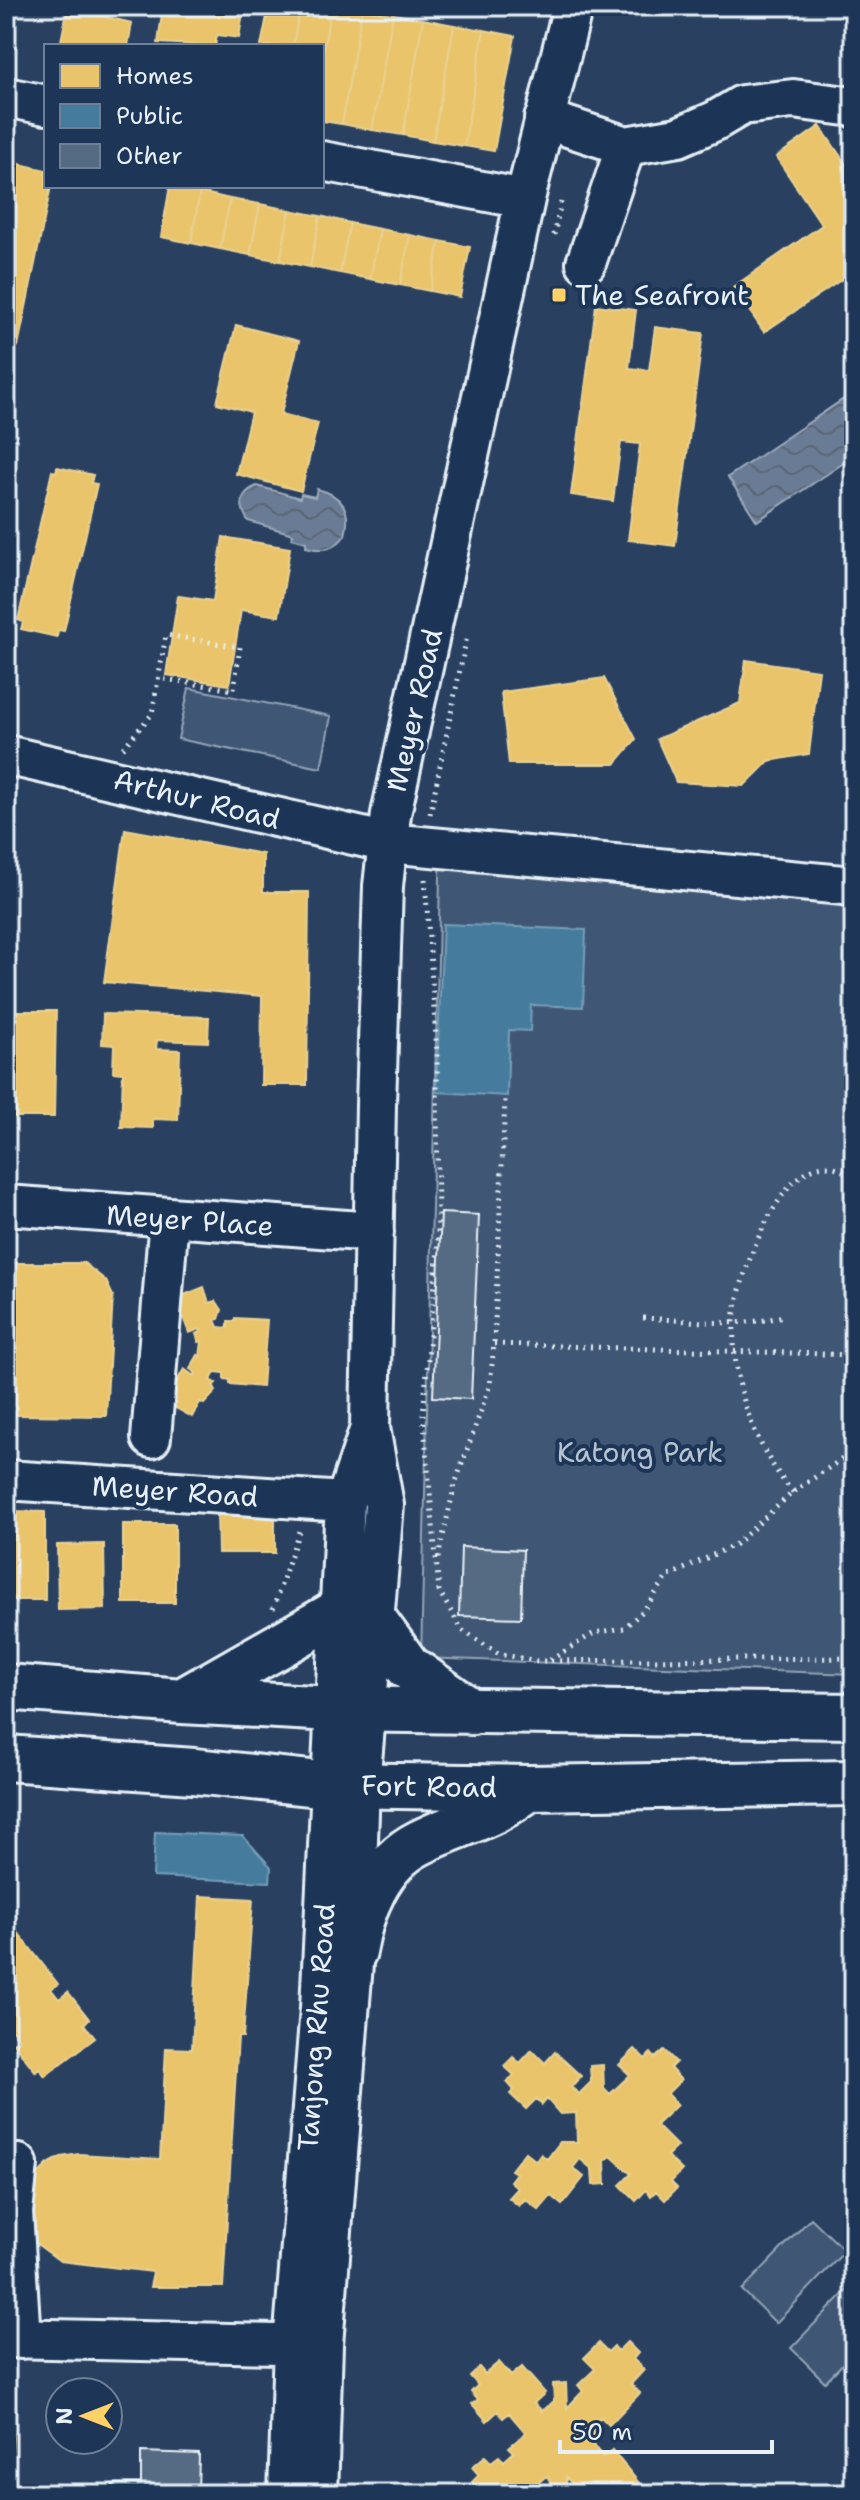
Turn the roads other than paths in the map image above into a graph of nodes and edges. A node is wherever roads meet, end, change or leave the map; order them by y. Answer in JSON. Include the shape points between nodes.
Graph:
{"nodes":[{"id":1,"x":573,"y":6,"type":"edge"},
{"id":2,"x":6,"y":97,"type":"edge"},
{"id":3,"x":44,"y":105,"type":"edge"},
{"id":4,"x":854,"y":107,"type":"edge"},
{"id":5,"x":544,"y":119,"type":"junction"},
{"id":6,"x":626,"y":146,"type":"junction"},
{"id":7,"x":324,"y":161,"type":"edge"},
{"id":8,"x":525,"y":199,"type":"junction"},
{"id":9,"x":586,"y":263,"type":"dead end"},
{"id":10,"x":6,"y":755,"type":"edge"},
{"id":11,"x":405,"y":845,"type":"junction"},
{"id":12,"x":854,"y":886,"type":"edge"},
{"id":13,"x":6,"y":1205,"type":"edge"},
{"id":14,"x":169,"y":1218,"type":"junction"},
{"id":15,"x":374,"y":1232,"type":"junction"},
{"id":16,"x":370,"y":1428,"type":"junction"},
{"id":17,"x":151,"y":1438,"type":"dead end"},
{"id":18,"x":6,"y":1480,"type":"edge"},
{"id":19,"x":327,"y":1501,"type":"junction"},
{"id":20,"x":356,"y":1616,"type":"junction"},
{"id":21,"x":6,"y":1687,"type":"edge"},
{"id":22,"x":182,"y":1701,"type":"junction"},
{"id":23,"x":350,"y":1709,"type":"junction"},
{"id":24,"x":472,"y":1712,"type":"junction"},
{"id":25,"x":854,"y":1716,"type":"edge"},
{"id":26,"x":6,"y":1758,"type":"edge"},
{"id":27,"x":854,"y":1783,"type":"edge"},
{"id":28,"x":345,"y":1785,"type":"junction"},
{"id":29,"x":529,"y":1788,"type":"junction"},
{"id":30,"x":354,"y":1951,"type":"junction"},
{"id":31,"x":18,"y":2164,"type":"dead end"},
{"id":32,"x":14,"y":2338,"type":"edge"},
{"id":33,"x":308,"y":2345,"type":"junction"},
{"id":34,"x":288,"y":2494,"type":"edge"},
{"id":35,"x":318,"y":2494,"type":"edge"}],
"edges":[{"from":1,"to":5,"type":"street","name":"Meyer Road"},
{"from":2,"to":3,"type":"street"},
{"from":4,"to":6,"type":"street","via":[[793,99],[742,105],[678,137]]},
{"from":5,"to":6,"type":"street"},
{"from":5,"to":8,"type":"street","name":"Meyer Road"},
{"from":6,"to":9,"type":"street"},
{"from":7,"to":8,"type":"street"},
{"from":8,"to":11,"type":"street","name":"Meyer Road","via":[[391,814]]},
{"from":10,"to":11,"type":"street","name":"Arthur Road"},
{"from":11,"to":12,"type":"street","name":"Arthur Road"},
{"from":11,"to":15,"type":"street","name":"Meyer Road","via":[[383,901]]},
{"from":13,"to":14,"type":"street","name":"Meyer Place"},
{"from":14,"to":15,"type":"street","name":"Meyer Place"},
{"from":14,"to":17,"type":"street"},
{"from":15,"to":16,"type":"street","name":"Meyer Road"},
{"from":16,"to":19,"type":"street","name":"Meyer Road"},
{"from":16,"to":20,"type":"street","name":"Meyer Road","via":[[384,1505]]},
{"from":18,"to":19,"type":"street","name":"Meyer Road"},
{"from":19,"to":20,"type":"street","name":"Meyer Road"},
{"from":20,"to":22,"type":"main road"},
{"from":20,"to":23,"type":"street","name":"Meyer Road"},
{"from":20,"to":24,"type":"main road","via":[[408,1667]]},
{"from":21,"to":22,"type":"main road"},
{"from":22,"to":23,"type":"main road"},
{"from":23,"to":24,"type":"main road"},
{"from":23,"to":28,"type":"street","name":"Tanjong Rhu Road"},
{"from":24,"to":25,"type":"main road"},
{"from":26,"to":28,"type":"main road","name":"Fort Road"},
{"from":27,"to":29,"type":"main road","name":"Fort Road"},
{"from":28,"to":29,"type":"main road","name":"Fort Road"},
{"from":28,"to":30,"type":"street","name":"Tanjong Rhu Road"},
{"from":28,"to":33,"type":"street","name":"Tanjong Rhu Road","via":[[320,2008]]},
{"from":29,"to":30,"type":"main road","via":[[490,1815],[415,1844],[396,1859],[359,1922]]},
{"from":30,"to":33,"type":"street","name":"Tanjong Rhu Road"},
{"from":31,"to":32,"type":"street"},
{"from":32,"to":33,"type":"street"},
{"from":33,"to":34,"type":"street","name":"Tanjong Rhu Road"},
{"from":33,"to":35,"type":"street","name":"Tanjong Rhu Road"}]}
